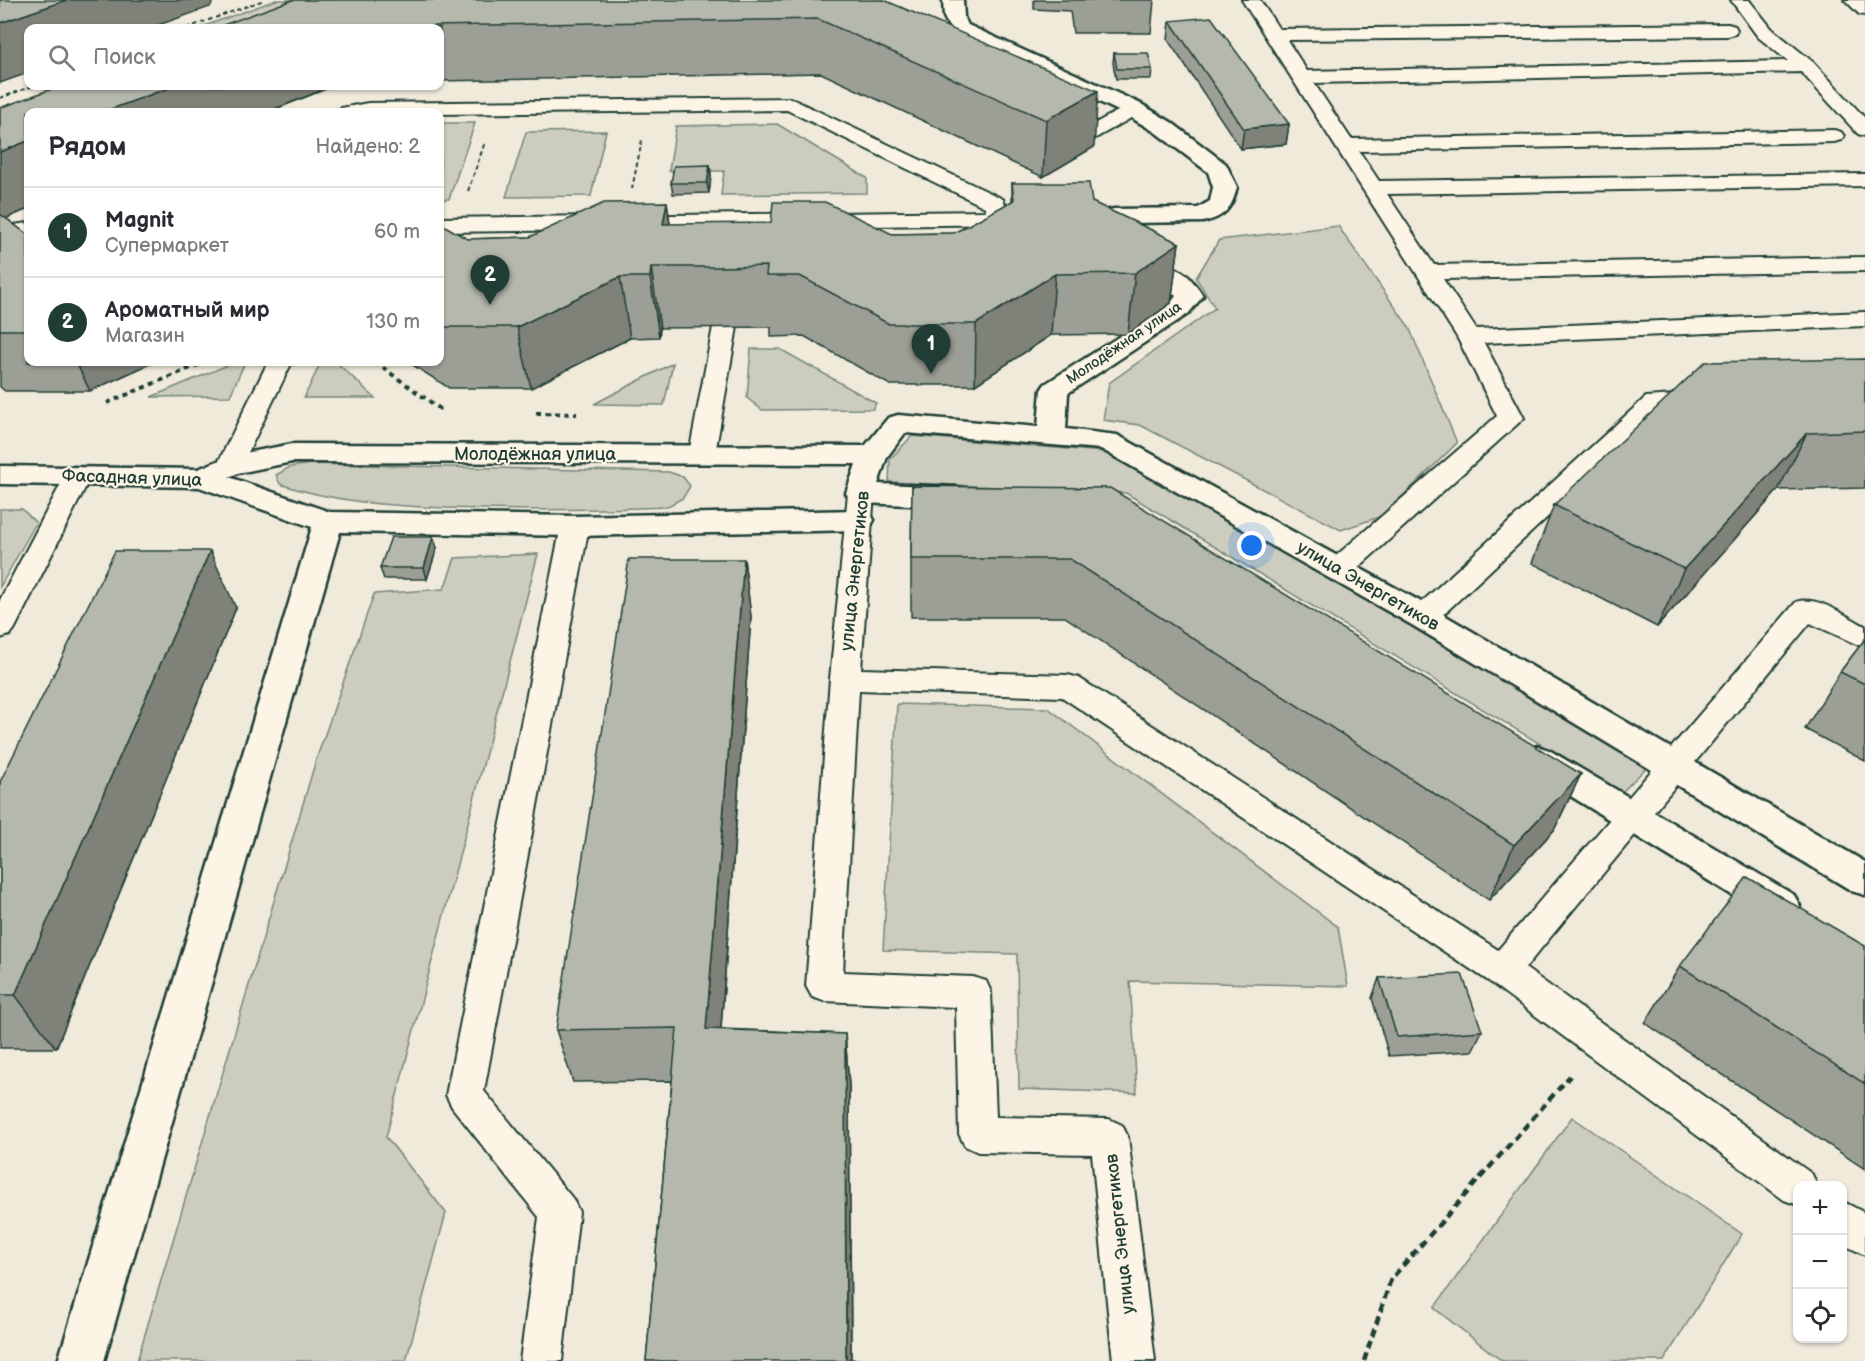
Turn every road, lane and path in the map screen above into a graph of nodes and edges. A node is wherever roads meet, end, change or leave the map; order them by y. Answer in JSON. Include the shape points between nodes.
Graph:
{"nodes":[{"id":1,"x":264,"y":0,"type":"edge"},
{"id":2,"x":953,"y":0,"type":"edge"},
{"id":3,"x":1251,"y":0,"type":"edge"},
{"id":4,"x":1740,"y":0,"type":"edge"},
{"id":5,"x":1854,"y":0,"type":"edge"},
{"id":6,"x":1865,"y":9,"type":"edge"},
{"id":7,"x":198,"y":24,"type":"edge"},
{"id":8,"x":1728,"y":30,"type":"dead end"},
{"id":9,"x":1272,"y":35,"type":"junction"},
{"id":10,"x":1806,"y":66,"type":"junction"},
{"id":11,"x":1299,"y":77,"type":"junction"},
{"id":12,"x":24,"y":89,"type":"edge"},
{"id":13,"x":0,"y":98,"type":"edge"},
{"id":14,"x":649,"y":105,"type":"junction"},
{"id":15,"x":497,"y":107,"type":"junction"},
{"id":16,"x":432,"y":108,"type":"edge"},
{"id":17,"x":1133,"y":109,"type":"junction"},
{"id":18,"x":1865,"y":130,"type":"edge"},
{"id":19,"x":1834,"y":136,"type":"dead end"},
{"id":20,"x":1078,"y":140,"type":"dead end"},
{"id":21,"x":1344,"y":145,"type":"junction"},
{"id":22,"x":1865,"y":180,"type":"edge"},
{"id":23,"x":1372,"y":188,"type":"junction"},
{"id":24,"x":998,"y":217,"type":"junction"},
{"id":25,"x":1033,"y":217,"type":"edge"},
{"id":26,"x":626,"y":222,"type":"junction"},
{"id":27,"x":448,"y":225,"type":"edge"},
{"id":28,"x":24,"y":231,"type":"edge"},
{"id":29,"x":0,"y":234,"type":"edge"},
{"id":30,"x":1865,"y":264,"type":"edge"},
{"id":31,"x":1427,"y":272,"type":"junction"},
{"id":32,"x":1865,"y":319,"type":"edge"},
{"id":33,"x":725,"y":327,"type":"edge"},
{"id":34,"x":1469,"y":337,"type":"junction"},
{"id":35,"x":195,"y":366,"type":"edge"},
{"id":36,"x":278,"y":366,"type":"edge"},
{"id":37,"x":381,"y":366,"type":"edge"},
{"id":38,"x":1725,"y":400,"type":"edge"},
{"id":39,"x":107,"y":403,"type":"dead end"},
{"id":40,"x":443,"y":411,"type":"dead end"},
{"id":41,"x":1052,"y":436,"type":"junction"},
{"id":42,"x":702,"y":454,"type":"junction"},
{"id":43,"x":873,"y":455,"type":"junction"},
{"id":44,"x":230,"y":465,"type":"junction"},
{"id":45,"x":0,"y":475,"type":"edge"},
{"id":46,"x":78,"y":476,"type":"junction"},
{"id":47,"x":202,"y":478,"type":"junction"},
{"id":48,"x":991,"y":498,"type":"edge"},
{"id":49,"x":860,"y":507,"type":"junction"},
{"id":50,"x":328,"y":522,"type":"junction"},
{"id":51,"x":575,"y":526,"type":"junction"},
{"id":52,"x":1339,"y":569,"type":"junction"},
{"id":53,"x":1422,"y":617,"type":"junction"},
{"id":54,"x":0,"y":628,"type":"edge"},
{"id":55,"x":1865,"y":638,"type":"edge"},
{"id":56,"x":845,"y":679,"type":"junction"},
{"id":57,"x":1512,"y":744,"type":"edge"},
{"id":58,"x":1672,"y":767,"type":"junction"},
{"id":59,"x":1632,"y":818,"type":"junction"},
{"id":60,"x":1865,"y":880,"type":"edge"},
{"id":61,"x":1804,"y":919,"type":"edge"},
{"id":62,"x":1502,"y":971,"type":"junction"},
{"id":63,"x":1571,"y":1075,"type":"dead end"},
{"id":64,"x":1793,"y":1184,"type":"edge"},
{"id":65,"x":1847,"y":1223,"type":"edge"},
{"id":66,"x":1865,"y":1236,"type":"edge"},
{"id":67,"x":81,"y":1361,"type":"edge"},
{"id":68,"x":541,"y":1361,"type":"edge"},
{"id":69,"x":1134,"y":1361,"type":"edge"},
{"id":70,"x":1364,"y":1361,"type":"edge"}],
"edges":[{"from":1,"to":7,"type":"path"},
{"from":2,"to":17,"type":"street","name":"Молодёжная улица","via":[[954,17],[959,28],[968,34]]},
{"from":3,"to":9,"type":"lane"},
{"from":4,"to":10,"type":"lane","via":[[1765,33]]},
{"from":5,"to":6,"type":"lane"},
{"from":8,"to":9,"type":"lane"},
{"from":9,"to":11,"type":"lane"},
{"from":10,"to":11,"type":"lane"},
{"from":10,"to":18,"type":"lane"},
{"from":11,"to":21,"type":"lane"},
{"from":12,"to":13,"type":"path"},
{"from":14,"to":15,"type":"lane"},
{"from":14,"to":24,"type":"lane","via":[[790,104],[995,204]]},
{"from":14,"to":26,"type":"path"},
{"from":15,"to":16,"type":"lane"},
{"from":15,"to":27,"type":"path"},
{"from":17,"to":20,"type":"lane"},
{"from":17,"to":41,"type":"street","name":"Молодёжная улица","via":[[1218,169],[1225,187],[1221,204],[1203,215],[1103,216],[1124,249],[1177,280],[1190,296],[1179,309],[1055,390]]},
{"from":19,"to":21,"type":"lane"},
{"from":21,"to":23,"type":"lane"},
{"from":22,"to":23,"type":"lane"},
{"from":23,"to":31,"type":"lane"},
{"from":24,"to":25,"type":"lane"},
{"from":24,"to":26,"type":"lane","via":[[741,231]]},
{"from":26,"to":27,"type":"lane"},
{"from":28,"to":29,"type":"lane"},
{"from":30,"to":31,"type":"lane"},
{"from":31,"to":34,"type":"lane"},
{"from":32,"to":34,"type":"lane"},
{"from":33,"to":42,"type":"lane"},
{"from":34,"to":52,"type":"lane","via":[[1511,418]]},
{"from":35,"to":39,"type":"path"},
{"from":36,"to":44,"type":"lane"},
{"from":37,"to":40,"type":"path"},
{"from":38,"to":53,"type":"lane","via":[[1654,402]]},
{"from":41,"to":43,"type":"street","name":"улица Энергетиков","via":[[898,424]]},
{"from":41,"to":52,"type":"street","name":"улица Энергетиков","via":[[1107,441]]},
{"from":42,"to":43,"type":"street","name":"Молодёжная улица"},
{"from":42,"to":44,"type":"street","name":"Молодёжная улица","via":[[292,453]]},
{"from":43,"to":49,"type":"street","name":"улица Энергетиков"},
{"from":44,"to":47,"type":"street","name":"Молодёжная улица"},
{"from":45,"to":46,"type":"street","name":"Фасадная улица"},
{"from":46,"to":47,"type":"street","name":"Фасадная улица"},
{"from":46,"to":54,"type":"lane"},
{"from":47,"to":50,"type":"street","name":"Фасадная улица"},
{"from":48,"to":49,"type":"street"},
{"from":49,"to":51,"type":"street","via":[[679,524]]},
{"from":49,"to":56,"type":"lane","name":"улица Энергетиков"},
{"from":50,"to":51,"type":"street"},
{"from":50,"to":67,"type":"street"},
{"from":51,"to":68,"type":"lane","via":[[465,1095],[559,1212]]},
{"from":52,"to":53,"type":"street","name":"улица Энергетиков"},
{"from":53,"to":58,"type":"street","name":"улица Энергетиков"},
{"from":55,"to":58,"type":"lane","via":[[1806,609]]},
{"from":56,"to":62,"type":"lane","via":[[1068,686]]},
{"from":56,"to":69,"type":"lane","name":"улица Энергетиков","via":[[824,986],[973,992],[978,1134],[1109,1137]]},
{"from":57,"to":59,"type":"street"},
{"from":58,"to":59,"type":"lane"},
{"from":58,"to":60,"type":"street","name":"улица Энергетиков"},
{"from":59,"to":61,"type":"street"},
{"from":59,"to":62,"type":"lane"},
{"from":62,"to":64,"type":"lane"},
{"from":63,"to":70,"type":"path","via":[[1391,1279]]},
{"from":65,"to":66,"type":"lane"}]}
